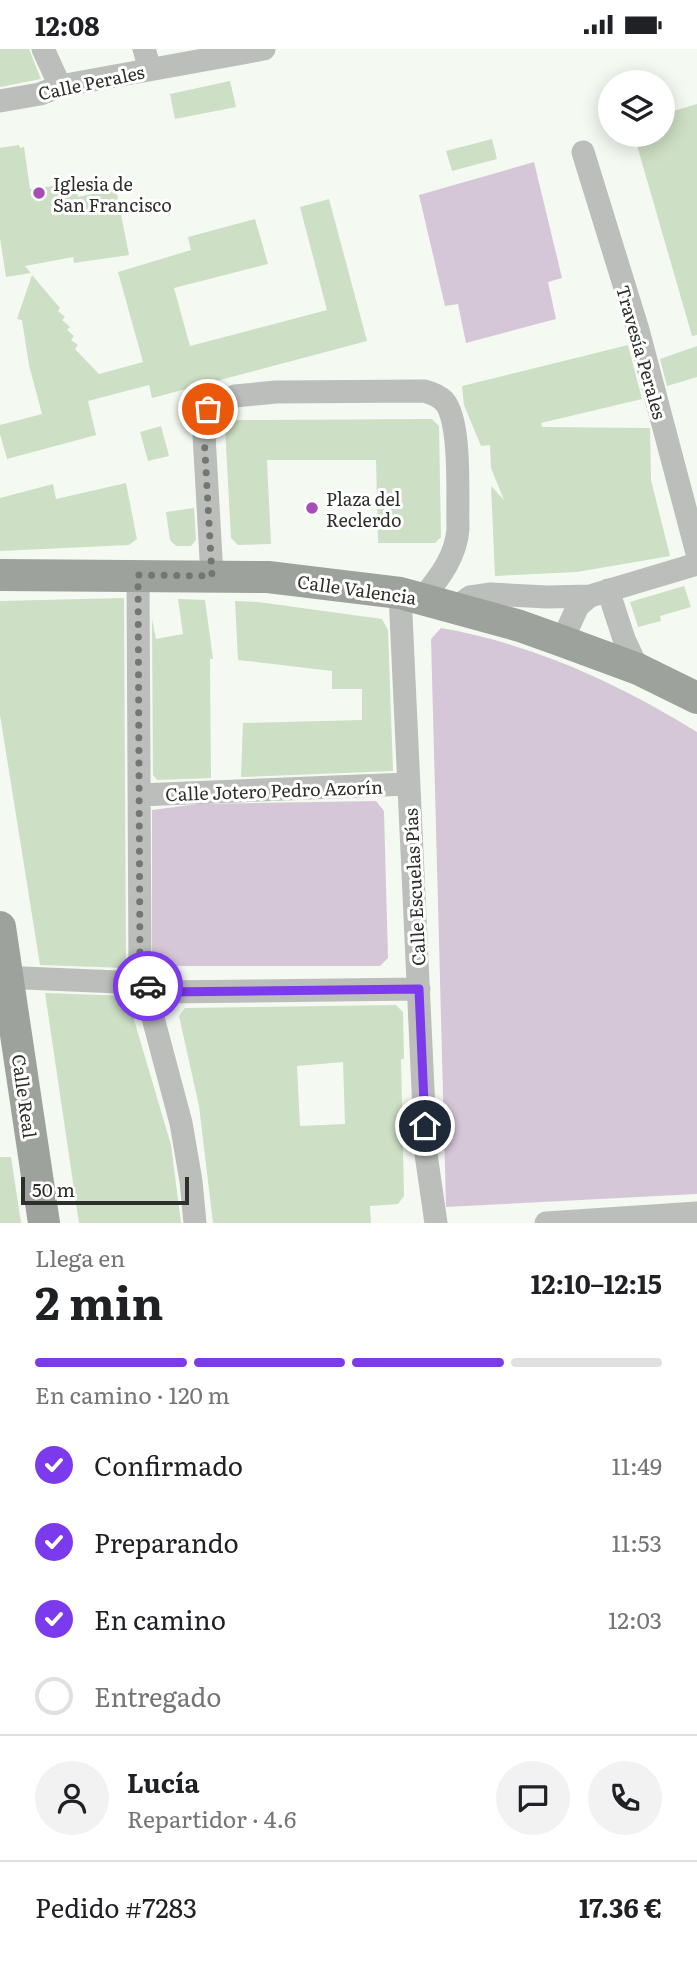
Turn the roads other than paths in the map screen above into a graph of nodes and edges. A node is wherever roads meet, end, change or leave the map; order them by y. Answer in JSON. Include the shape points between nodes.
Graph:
{"nodes":[{"id":1,"x":43,"y":49,"type":"edge"},
{"id":2,"x":264,"y":49,"type":"edge"},
{"id":3,"x":147,"y":59,"type":"edge"},
{"id":4,"x":60,"y":86,"type":"junction"},
{"id":5,"x":0,"y":101,"type":"edge"},
{"id":6,"x":583,"y":152,"type":"dead end"},
{"id":7,"x":697,"y":554,"type":"edge"},
{"id":8,"x":697,"y":564,"type":"edge"},
{"id":9,"x":0,"y":575,"type":"edge"},
{"id":10,"x":138,"y":575,"type":"junction"},
{"id":11,"x":212,"y":576,"type":"junction"},
{"id":12,"x":599,"y":593,"type":"junction"},
{"id":13,"x":412,"y":596,"type":"junction"},
{"id":14,"x":455,"y":608,"type":"junction"},
{"id":15,"x":562,"y":641,"type":"junction"},
{"id":16,"x":638,"y":669,"type":"junction"},
{"id":17,"x":697,"y":698,"type":"edge"},
{"id":18,"x":408,"y":784,"type":"junction"},
{"id":19,"x":139,"y":795,"type":"junction"},
{"id":20,"x":0,"y":927,"type":"edge"},
{"id":21,"x":4,"y":977,"type":"edge"},
{"id":22,"x":142,"y":983,"type":"junction"},
{"id":23,"x":419,"y":989,"type":"junction"},
{"id":24,"x":687,"y":1217,"type":"edge"},
{"id":25,"x":44,"y":1223,"type":"edge"},
{"id":26,"x":195,"y":1223,"type":"edge"},
{"id":27,"x":436,"y":1223,"type":"edge"},
{"id":28,"x":546,"y":1223,"type":"edge"}],
"edges":[{"from":1,"to":4,"type":"street"},
{"from":2,"to":3,"type":"street","name":"Calle Perales"},
{"from":3,"to":4,"type":"street","name":"Calle Perales"},
{"from":4,"to":5,"type":"street","name":"Calle Perales"},
{"from":6,"to":7,"type":"street","name":"Travesía Perales","via":[[638,330]]},
{"from":8,"to":12,"type":"street"},
{"from":9,"to":10,"type":"main road","name":"Calle Valencia"},
{"from":10,"to":11,"type":"main road","name":"Calle Valencia"},
{"from":10,"to":19,"type":"street"},
{"from":11,"to":13,"type":"main road","name":"Calle Valencia","via":[[268,577]]},
{"from":11,"to":13,"type":"street","via":[[203,417],[212,404],[235,395],[276,392],[425,391],[444,401],[454,420],[458,529],[447,565]]},
{"from":12,"to":14,"type":"street","via":[[547,597],[491,594],[470,597]]},
{"from":12,"to":15,"type":"street","via":[[578,606]]},
{"from":12,"to":16,"type":"street"},
{"from":13,"to":14,"type":"main road","name":"Calle Valencia"},
{"from":13,"to":18,"type":"street","name":"Calle Escuelas Pías"},
{"from":14,"to":15,"type":"main road","name":"Calle Valencia"},
{"from":15,"to":16,"type":"main road","name":"Calle Valencia"},
{"from":16,"to":17,"type":"main road","name":"Calle Valencia"},
{"from":18,"to":19,"type":"street","name":"Calle Jotero Pedro Azorín"},
{"from":18,"to":23,"type":"street","name":"Calle Escuelas Pías"},
{"from":19,"to":22,"type":"street"},
{"from":20,"to":21,"type":"main road","name":"Calle Real"},
{"from":21,"to":22,"type":"street"},
{"from":21,"to":25,"type":"main road","name":"Calle Real"},
{"from":22,"to":23,"type":"street","via":[[162,992]]},
{"from":22,"to":26,"type":"street","via":[[181,1123]]},
{"from":23,"to":27,"type":"street","name":"Calle Escuelas Pías","via":[[426,1154]]},
{"from":24,"to":28,"type":"street"}]}
